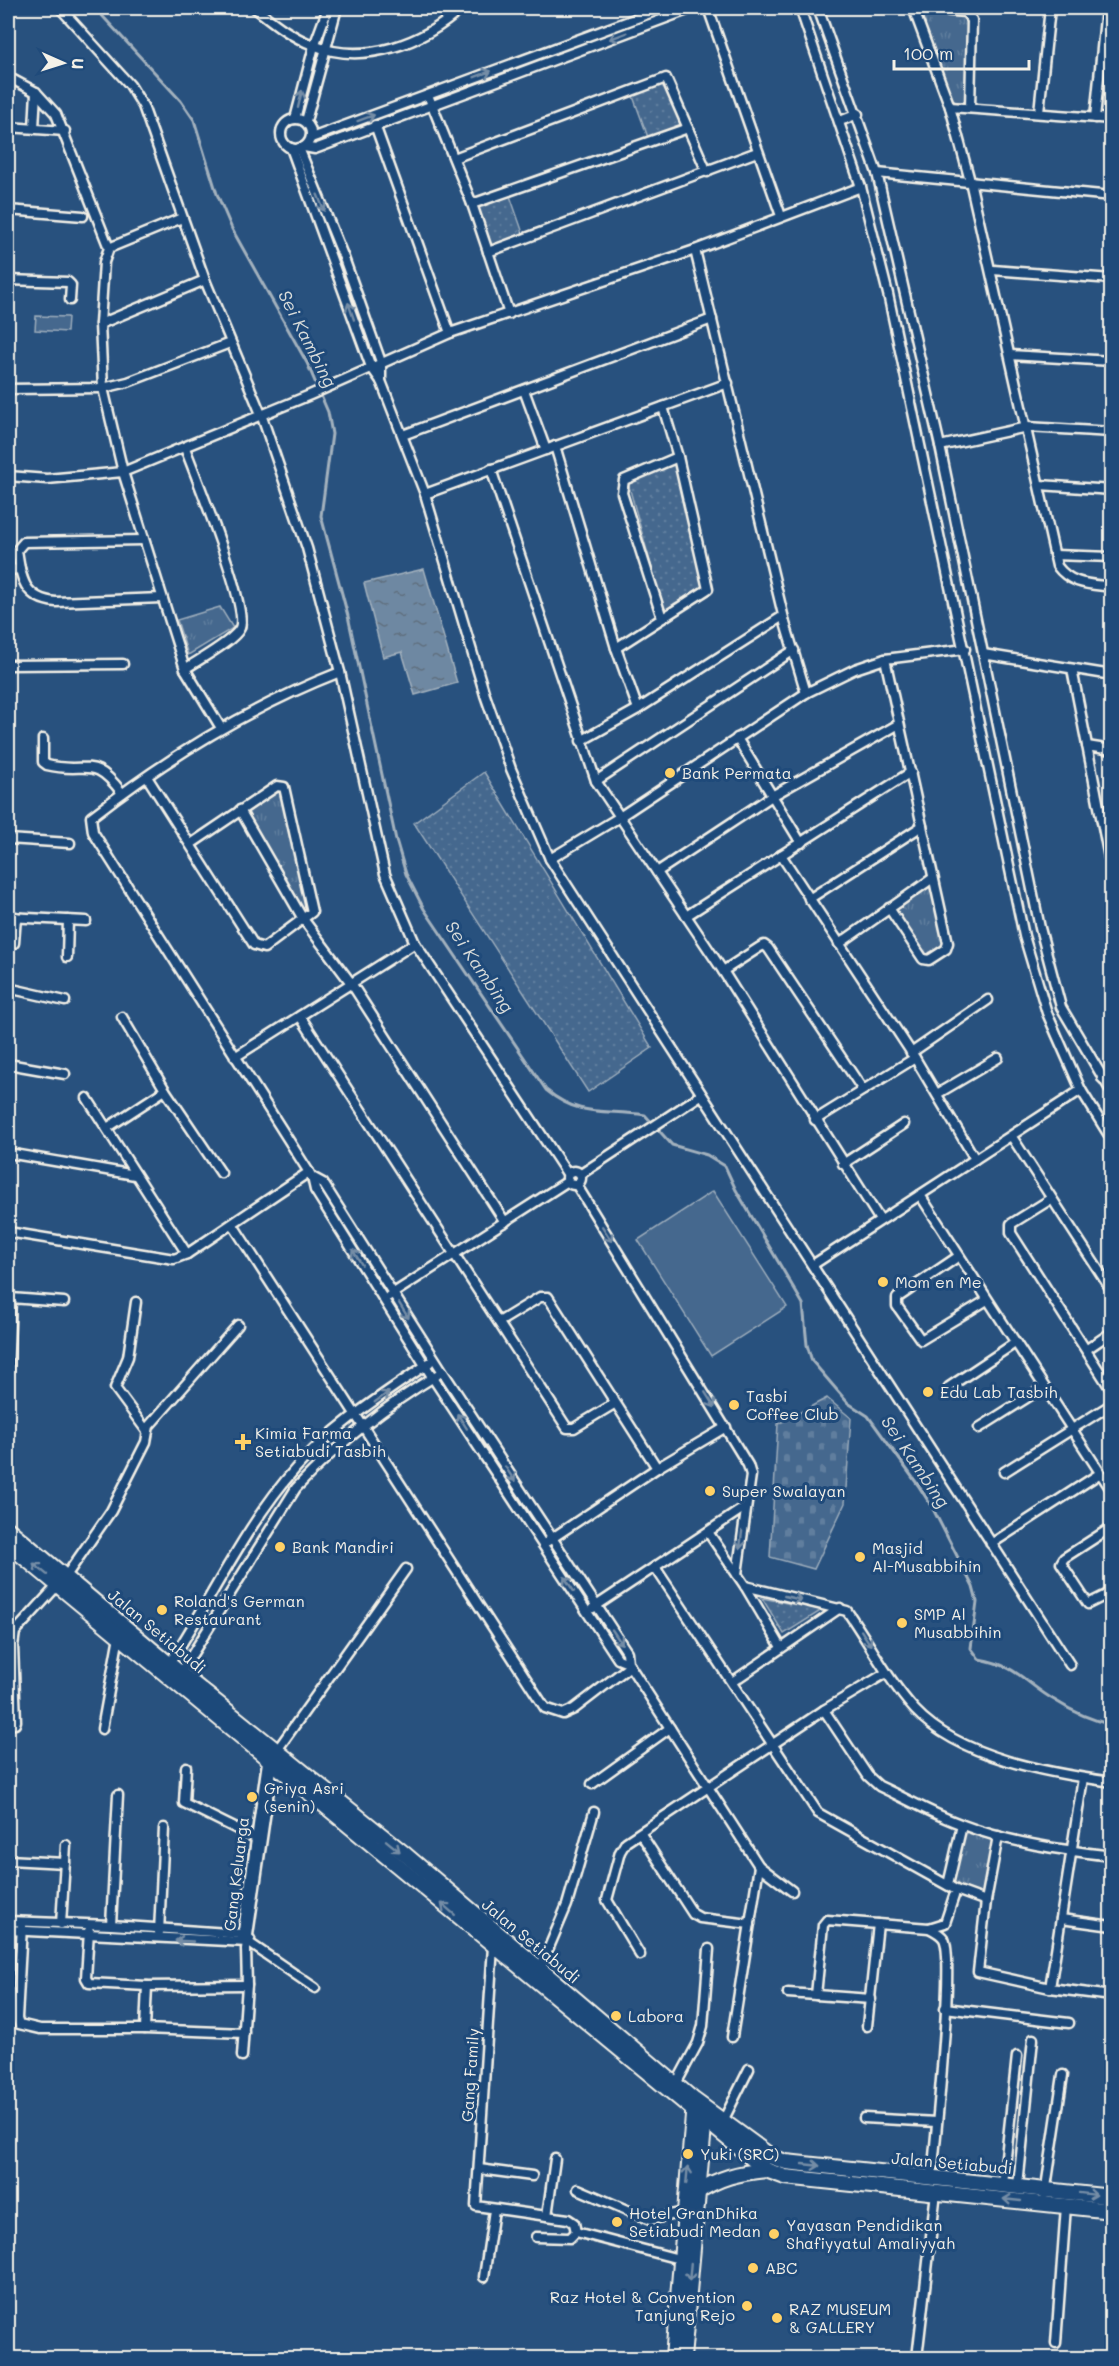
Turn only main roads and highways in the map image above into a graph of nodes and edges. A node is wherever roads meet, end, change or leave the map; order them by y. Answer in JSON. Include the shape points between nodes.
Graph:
{"nodes":[{"id":1,"x":8,"y":1528,"type":"edge"},
{"id":2,"x":8,"y":1544,"type":"edge"},
{"id":3,"x":63,"y":1581,"type":"junction"},
{"id":4,"x":166,"y":1669,"type":"junction"},
{"id":5,"x":274,"y":1753,"type":"junction"},
{"id":6,"x":676,"y":2090,"type":"junction"},
{"id":7,"x":699,"y":2110,"type":"junction"},
{"id":8,"x":720,"y":2127,"type":"junction"},
{"id":9,"x":690,"y":2146,"type":"junction"},
{"id":10,"x":766,"y":2170,"type":"junction"},
{"id":11,"x":696,"y":2193,"type":"junction"},
{"id":12,"x":1112,"y":2197,"type":"edge"},
{"id":13,"x":1112,"y":2211,"type":"edge"},
{"id":14,"x":673,"y":2358,"type":"edge"},
{"id":15,"x":683,"y":2358,"type":"edge"}],
"edges":[{"from":1,"to":3,"type":"main road","name":"Jalan Setiabudi"},
{"from":3,"to":2,"type":"main road","name":"Jalan Setiabudi","one_way":true},
{"from":3,"to":4,"type":"main road","name":"Jalan Setiabudi"},
{"from":3,"to":4,"type":"main road","name":"Jalan Setiabudi","via":[[119,1636]]},
{"from":4,"to":5,"type":"main road","name":"Jalan Setiabudi"},
{"from":5,"to":6,"type":"main road","name":"Jalan Setiabudi","one_way":true,"via":[[406,1855]]},
{"from":6,"to":5,"type":"main road","name":"Jalan Setiabudi","one_way":true,"via":[[493,1946]]},
{"from":6,"to":7,"type":"main road","name":"Jalan Setiabudi"},
{"from":6,"to":9,"type":"main road"},
{"from":7,"to":8,"type":"main road","name":"Jalan Setiabudi"},
{"from":7,"to":9,"type":"main road"},
{"from":7,"to":11,"type":"main road"},
{"from":8,"to":10,"type":"main road","name":"Jalan Setiabudi"},
{"from":8,"to":12,"type":"main road","name":"Jalan Setiabudi","one_way":true,"via":[[786,2162]]},
{"from":14,"to":9,"type":"main road","one_way":true},
{"from":10,"to":11,"type":"main road","via":[[732,2174]]},
{"from":13,"to":10,"type":"main road","name":"Jalan Setiabudi","one_way":true,"via":[[785,2177]]},
{"from":11,"to":15,"type":"main road","one_way":true}]}
